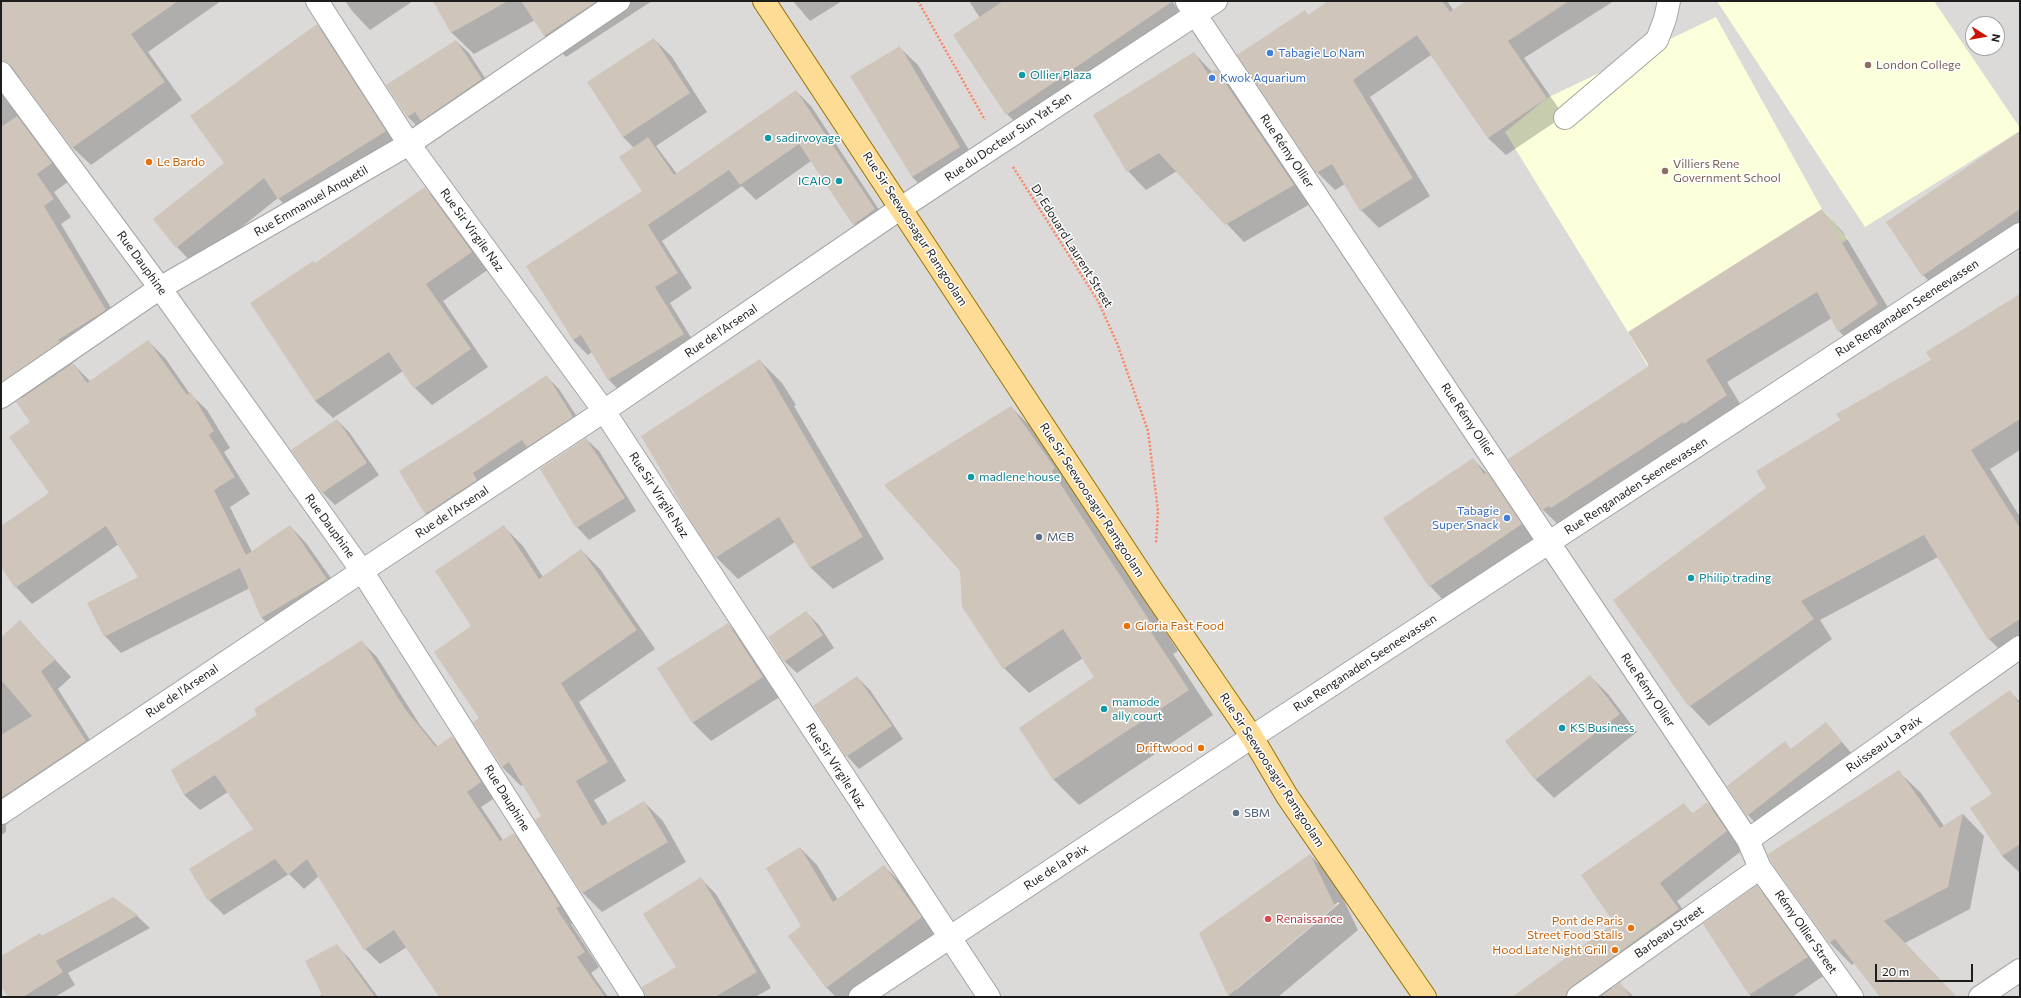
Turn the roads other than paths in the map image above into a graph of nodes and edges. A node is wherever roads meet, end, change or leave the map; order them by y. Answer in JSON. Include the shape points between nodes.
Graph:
{"nodes":[{"id":1,"x":317,"y":1,"type":"edge"},
{"id":2,"x":620,"y":1,"type":"edge"},
{"id":3,"x":764,"y":1,"type":"edge"},
{"id":4,"x":1216,"y":1,"type":"edge"},
{"id":5,"x":1669,"y":1,"type":"edge"},
{"id":6,"x":1191,"y":7,"type":"edge"},
{"id":7,"x":1,"y":73,"type":"edge"},
{"id":8,"x":1565,"y":118,"type":"dead end"},
{"id":9,"x":409,"y":144,"type":"junction"},
{"id":10,"x":901,"y":208,"type":"junction"},
{"id":11,"x":2020,"y":234,"type":"edge"},
{"id":12,"x":160,"y":288,"type":"junction"},
{"id":13,"x":1,"y":397,"type":"edge"},
{"id":14,"x":604,"y":411,"type":"junction"},
{"id":15,"x":1549,"y":543,"type":"junction"},
{"id":16,"x":362,"y":571,"type":"junction"},
{"id":17,"x":2020,"y":647,"type":"edge"},
{"id":18,"x":1252,"y":737,"type":"junction"},
{"id":19,"x":1,"y":813,"type":"edge"},
{"id":20,"x":1748,"y":840,"type":"junction"},
{"id":21,"x":1760,"y":868,"type":"junction"},
{"id":22,"x":948,"y":938,"type":"junction"},
{"id":23,"x":2020,"y":970,"type":"edge"},
{"id":24,"x":633,"y":997,"type":"edge"},
{"id":25,"x":860,"y":997,"type":"edge"},
{"id":26,"x":989,"y":997,"type":"edge"},
{"id":27,"x":1425,"y":997,"type":"edge"},
{"id":28,"x":1578,"y":997,"type":"edge"},
{"id":29,"x":1852,"y":997,"type":"edge"},
{"id":30,"x":1980,"y":997,"type":"edge"}],
"edges":[{"from":1,"to":9,"type":"street","name":"Rue Sir Virgile Naz"},
{"from":2,"to":9,"type":"street","name":"Rue Emmanuel Anquetil"},
{"from":3,"to":10,"type":"main road","name":"Rue Sir Seewoosagur Ramgoolam"},
{"from":4,"to":6,"type":"street","name":"Rue du Docteur Sun Yat Sen"},
{"from":5,"to":8,"type":"street","via":[[1656,40]]},
{"from":6,"to":10,"type":"street","name":"Rue du Docteur Sun Yat Sen","via":[[998,144]]},
{"from":6,"to":15,"type":"street","name":"Rue Rémy Ollier"},
{"from":7,"to":12,"type":"street","name":"Rue Dauphine"},
{"from":9,"to":12,"type":"street","name":"Rue Emmanuel Anquetil"},
{"from":9,"to":14,"type":"street","name":"Rue Sir Virgile Naz"},
{"from":10,"to":14,"type":"street","name":"Rue de l'Arsenal"},
{"from":10,"to":18,"type":"main road","name":"Rue Sir Seewoosagur Ramgoolam","via":[[1153,592]]},
{"from":11,"to":15,"type":"street","name":"Rue Renganaden Seeneevassen"},
{"from":12,"to":13,"type":"street","name":"Rue Emmanuel Anquetil"},
{"from":12,"to":16,"type":"street","name":"Rue Dauphine"},
{"from":14,"to":16,"type":"street","name":"Rue de l'Arsenal"},
{"from":14,"to":22,"type":"street","name":"Rue Sir Virgile Naz"},
{"from":15,"to":18,"type":"street","name":"Rue Renganaden Seeneevassen"},
{"from":15,"to":20,"type":"street","name":"Rue Rémy Ollier"},
{"from":16,"to":19,"type":"street","name":"Rue de l'Arsenal"},
{"from":16,"to":24,"type":"street","name":"Rue Dauphine"},
{"from":17,"to":20,"type":"street","name":"Ruisseau La Paix"},
{"from":18,"to":22,"type":"street","name":"Rue de la Paix"},
{"from":18,"to":27,"type":"main road","name":"Rue Sir Seewoosagur Ramgoolam","via":[[1287,796]]},
{"from":20,"to":21,"type":"street","name":"Rue Rémy Ollier"},
{"from":21,"to":28,"type":"street","name":"Barbeau Street"},
{"from":21,"to":29,"type":"street","name":"Rémy Ollier Street"},
{"from":22,"to":25,"type":"street","name":"Rue de la Paix"},
{"from":22,"to":26,"type":"street","name":"Rue Sir Virgile Naz"},
{"from":23,"to":30,"type":"street"}]}
